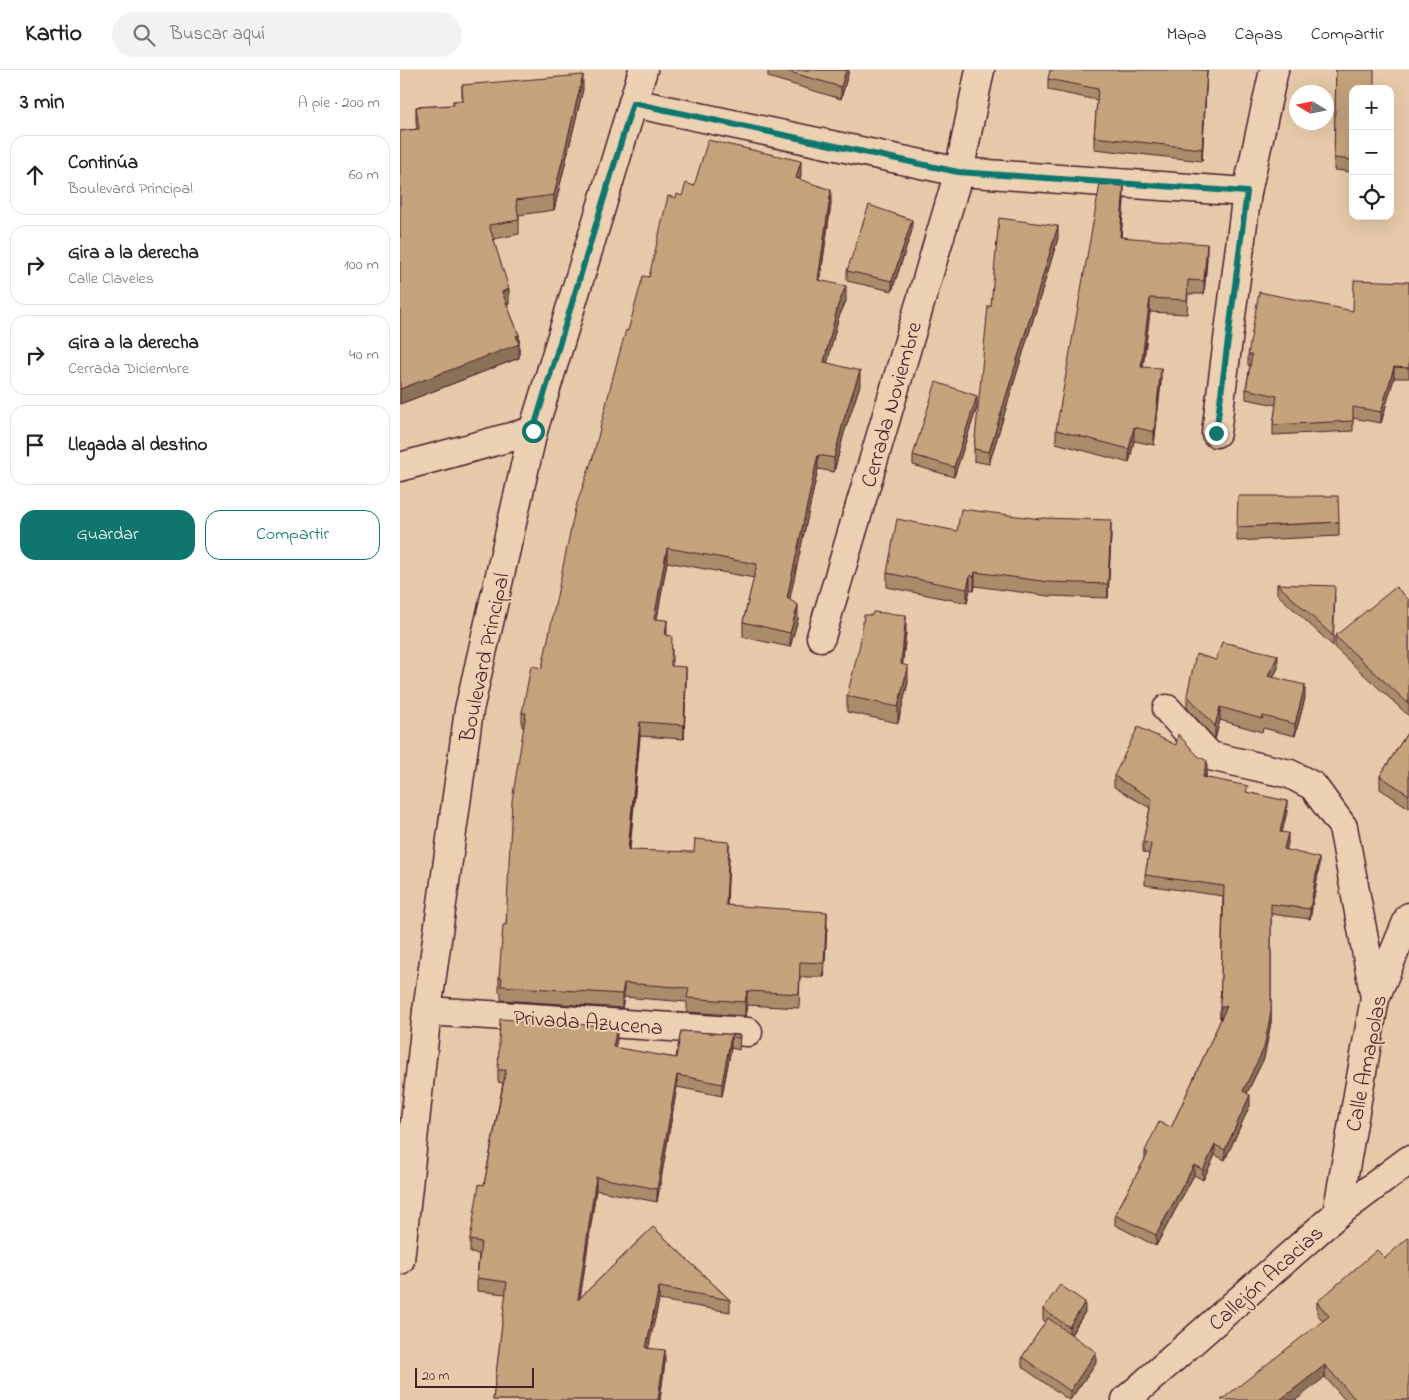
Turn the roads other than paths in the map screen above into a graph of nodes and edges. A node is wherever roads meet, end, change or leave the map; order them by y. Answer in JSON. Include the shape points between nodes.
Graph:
{"nodes":[{"id":1,"x":643,"y":70,"type":"edge"},
{"id":2,"x":980,"y":70,"type":"edge"},
{"id":3,"x":1274,"y":70,"type":"edge"},
{"id":4,"x":633,"y":103,"type":"junction"},
{"id":5,"x":958,"y":172,"type":"junction"},
{"id":6,"x":1247,"y":192,"type":"junction"},
{"id":7,"x":533,"y":431,"type":"junction"},
{"id":8,"x":1216,"y":433,"type":"dead end"},
{"id":9,"x":400,"y":467,"type":"edge"},
{"id":10,"x":821,"y":637,"type":"dead end"},
{"id":11,"x":1168,"y":709,"type":"dead end"},
{"id":12,"x":1409,"y":917,"type":"edge"},
{"id":13,"x":1375,"y":998,"type":"junction"},
{"id":14,"x":427,"y":1011,"type":"junction"},
{"id":15,"x":748,"y":1032,"type":"dead end"},
{"id":16,"x":1409,"y":1160,"type":"edge"},
{"id":17,"x":1337,"y":1214,"type":"junction"},
{"id":18,"x":400,"y":1260,"type":"edge"},
{"id":19,"x":1126,"y":1400,"type":"edge"}],
"edges":[{"from":1,"to":4,"type":"street","name":"Boulevard Principal"},
{"from":2,"to":5,"type":"street","name":"Cerrada Noviembre"},
{"from":3,"to":6,"type":"street"},
{"from":4,"to":5,"type":"street"},
{"from":4,"to":7,"type":"street","name":"Boulevard Principal"},
{"from":5,"to":6,"type":"street"},
{"from":5,"to":10,"type":"street","name":"Cerrada Noviembre"},
{"from":6,"to":8,"type":"street"},
{"from":7,"to":9,"type":"street"},
{"from":7,"to":14,"type":"street","name":"Boulevard Principal","via":[[469,710]]},
{"from":11,"to":13,"type":"street","via":[[1210,756],[1290,774],[1312,786],[1343,827]]},
{"from":12,"to":13,"type":"street","name":"Calle Amapolas"},
{"from":13,"to":17,"type":"street","name":"Calle Amapolas"},
{"from":14,"to":15,"type":"street","name":"Privada Azucena"},
{"from":14,"to":18,"type":"street","name":"Boulevard Principal"},
{"from":16,"to":17,"type":"street","name":"Callejón Acacias"},
{"from":17,"to":19,"type":"street","name":"Callejón Acacias"}]}
